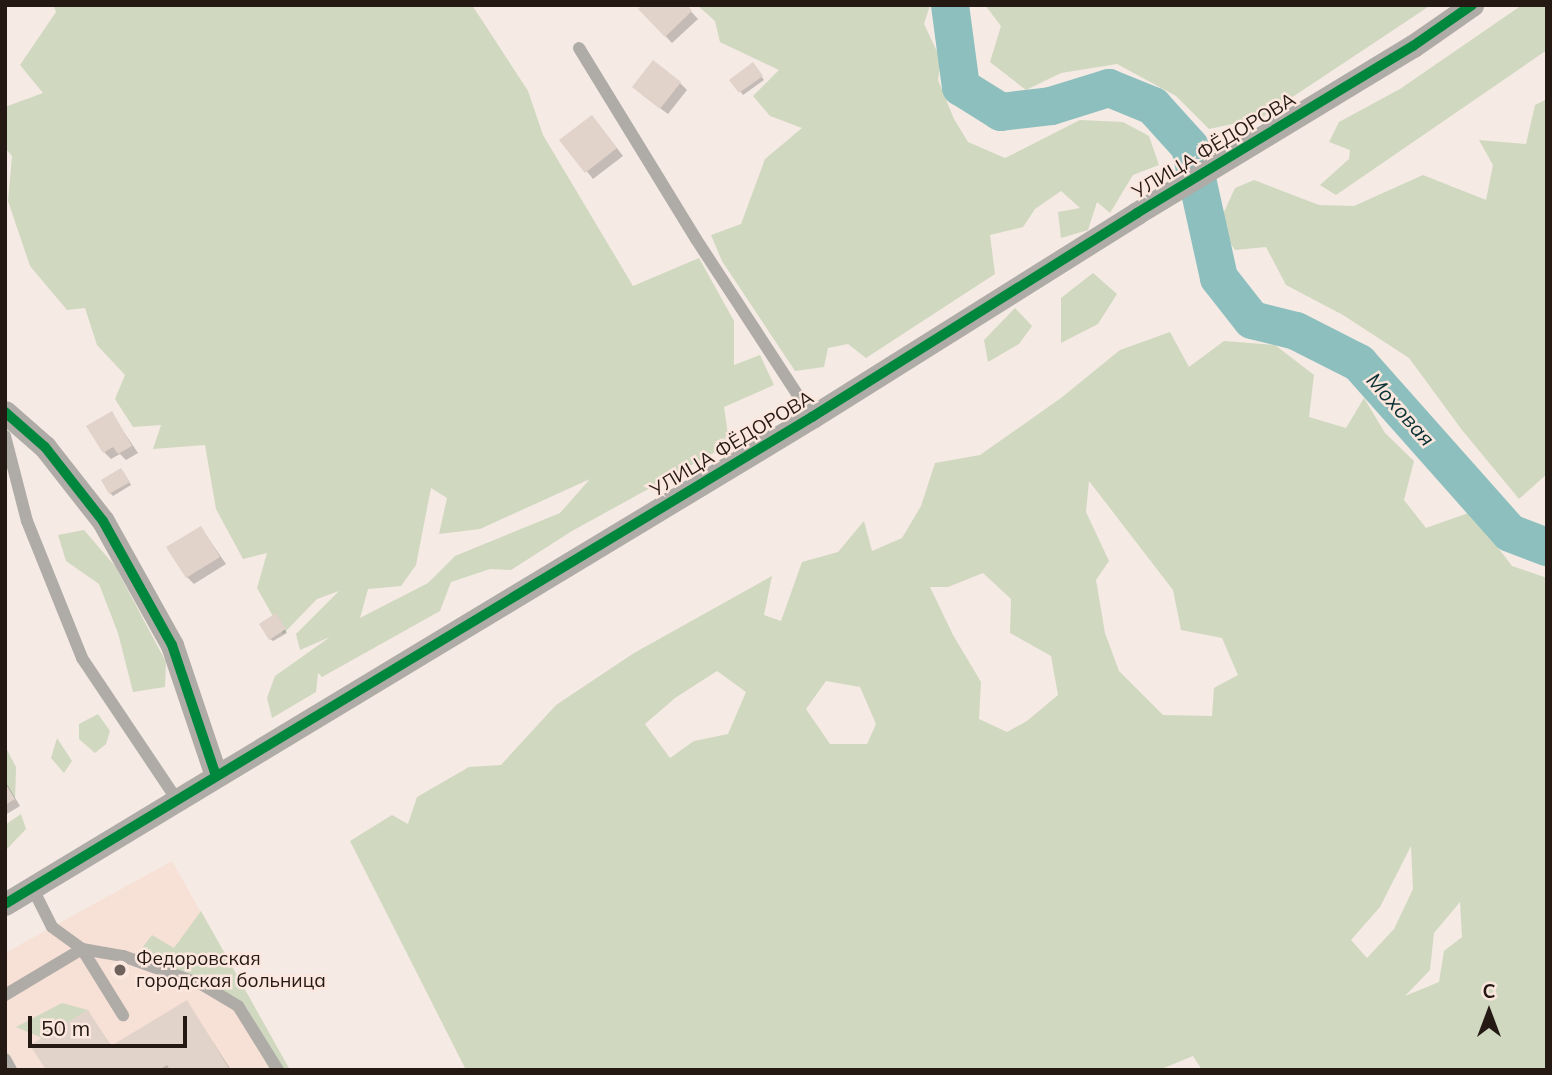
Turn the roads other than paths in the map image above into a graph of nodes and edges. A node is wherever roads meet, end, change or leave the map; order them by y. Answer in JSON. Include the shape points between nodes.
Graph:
{"nodes":[{"id":1,"x":1472,"y":5,"type":"edge"},
{"id":2,"x":579,"y":48,"type":"dead end"},
{"id":3,"x":5,"y":412,"type":"edge"},
{"id":4,"x":812,"y":417,"type":"junction"},
{"id":5,"x":5,"y":436,"type":"edge"},
{"id":6,"x":216,"y":776,"type":"junction"},
{"id":7,"x":177,"y":800,"type":"junction"},
{"id":8,"x":33,"y":889,"type":"junction"},
{"id":9,"x":5,"y":904,"type":"edge"},
{"id":10,"x":82,"y":949,"type":"junction"},
{"id":11,"x":5,"y":995,"type":"edge"},
{"id":12,"x":123,"y":1015,"type":"dead end"},
{"id":13,"x":5,"y":1059,"type":"edge"},
{"id":14,"x":11,"y":1070,"type":"edge"},
{"id":15,"x":278,"y":1070,"type":"edge"}],
"edges":[{"from":1,"to":4,"type":"street","name":"УЛИЦА ФЁДОРОВА","via":[[1413,46]]},
{"from":2,"to":4,"type":"lane"},
{"from":3,"to":6,"type":"street","via":[[45,447],[103,521],[172,645]]},
{"from":4,"to":6,"type":"street","name":"УЛИЦА ФЁДОРОВА"},
{"from":5,"to":7,"type":"lane","via":[[27,521],[82,658]]},
{"from":6,"to":7,"type":"street","name":"УЛИЦА ФЁДОРОВА"},
{"from":7,"to":8,"type":"street","name":"УЛИЦА ФЁДОРОВА"},
{"from":8,"to":9,"type":"street","name":"УЛИЦА ФЁДОРОВА"},
{"from":8,"to":10,"type":"lane","via":[[52,927]]},
{"from":10,"to":11,"type":"lane"},
{"from":10,"to":12,"type":"lane"},
{"from":10,"to":15,"type":"lane","via":[[123,956],[203,985],[238,1006]]},
{"from":13,"to":14,"type":"lane"}]}
